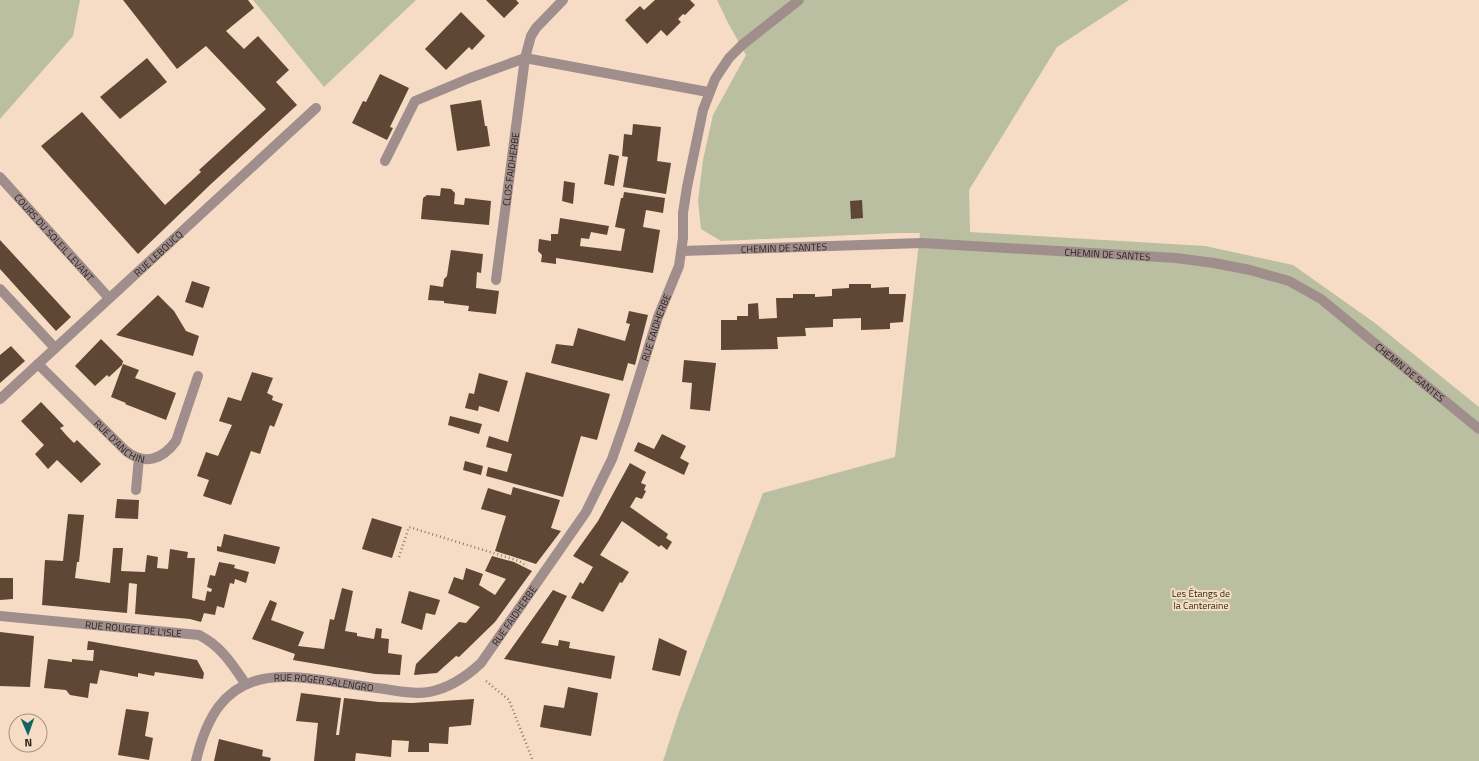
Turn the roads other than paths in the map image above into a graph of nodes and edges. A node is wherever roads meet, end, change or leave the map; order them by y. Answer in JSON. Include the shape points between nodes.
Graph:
{"nodes":[{"id":1,"x":563,"y":0,"type":"edge"},
{"id":2,"x":799,"y":0,"type":"edge"},
{"id":3,"x":525,"y":58,"type":"junction"},
{"id":4,"x":708,"y":92,"type":"junction"},
{"id":5,"x":316,"y":108,"type":"dead end"},
{"id":6,"x":385,"y":160,"type":"dead end"},
{"id":7,"x":0,"y":177,"type":"edge"},
{"id":8,"x":682,"y":251,"type":"junction"},
{"id":9,"x":496,"y":280,"type":"dead end"},
{"id":10,"x":0,"y":289,"type":"edge"},
{"id":11,"x":109,"y":298,"type":"junction"},
{"id":12,"x":55,"y":348,"type":"junction"},
{"id":13,"x":38,"y":364,"type":"junction"},
{"id":14,"x":198,"y":376,"type":"dead end"},
{"id":15,"x":0,"y":399,"type":"edge"},
{"id":16,"x":1479,"y":429,"type":"edge"},
{"id":17,"x":139,"y":458,"type":"junction"},
{"id":18,"x":136,"y":490,"type":"dead end"},
{"id":19,"x":0,"y":616,"type":"edge"},
{"id":20,"x":486,"y":656,"type":"joint"},
{"id":21,"x":245,"y":683,"type":"junction"},
{"id":22,"x":196,"y":761,"type":"edge"}],
"edges":[{"from":1,"to":3,"type":"street","name":"CLOS FAIDHERBE","via":[[536,28]]},
{"from":2,"to":4,"type":"street","name":"RUE FAIDHERBE","via":[[729,58],[720,68]]},
{"from":3,"to":4,"type":"street"},
{"from":3,"to":6,"type":"street","via":[[415,101]]},
{"from":3,"to":9,"type":"street","name":"CLOS FAIDHERBE"},
{"from":4,"to":8,"type":"street","name":"RUE FAIDHERBE","via":[[684,201]]},
{"from":5,"to":11,"type":"street","name":"RUE LEBOUCQ"},
{"from":7,"to":11,"type":"street","name":"COURS DU SOLEIL LEVANT"},
{"from":8,"to":16,"type":"street","name":"CHEMIN DE SANTES","via":[[922,243],[1176,258],[1250,270],[1289,281],[1321,299]]},
{"from":8,"to":20,"type":"street","name":"RUE FAIDHERBE","via":[[612,459],[586,512]]},
{"from":10,"to":12,"type":"street"},
{"from":11,"to":12,"type":"street","name":"RUE LEBOUCQ"},
{"from":12,"to":13,"type":"street","name":"RUE LEBOUCQ"},
{"from":13,"to":15,"type":"street","name":"RUE LEBOUCQ"},
{"from":13,"to":17,"type":"street","name":"RUE D'ANCHIN","via":[[126,451]]},
{"from":14,"to":17,"type":"street","name":"RUE D'ANCHIN","via":[[180,432],[172,447],[156,458]]},
{"from":17,"to":18,"type":"street"},
{"from":19,"to":21,"type":"street","name":"RUE ROUGET DE L'ISLE","via":[[199,635],[221,650]]},
{"from":20,"to":21,"type":"street","name":"RUE ROGER SALENGRO","via":[[474,670],[453,684],[427,692],[398,691],[282,676]]},
{"from":21,"to":22,"type":"street","name":"RUE ROGER SALENGRO","via":[[233,691],[215,712],[200,743]]}]}
